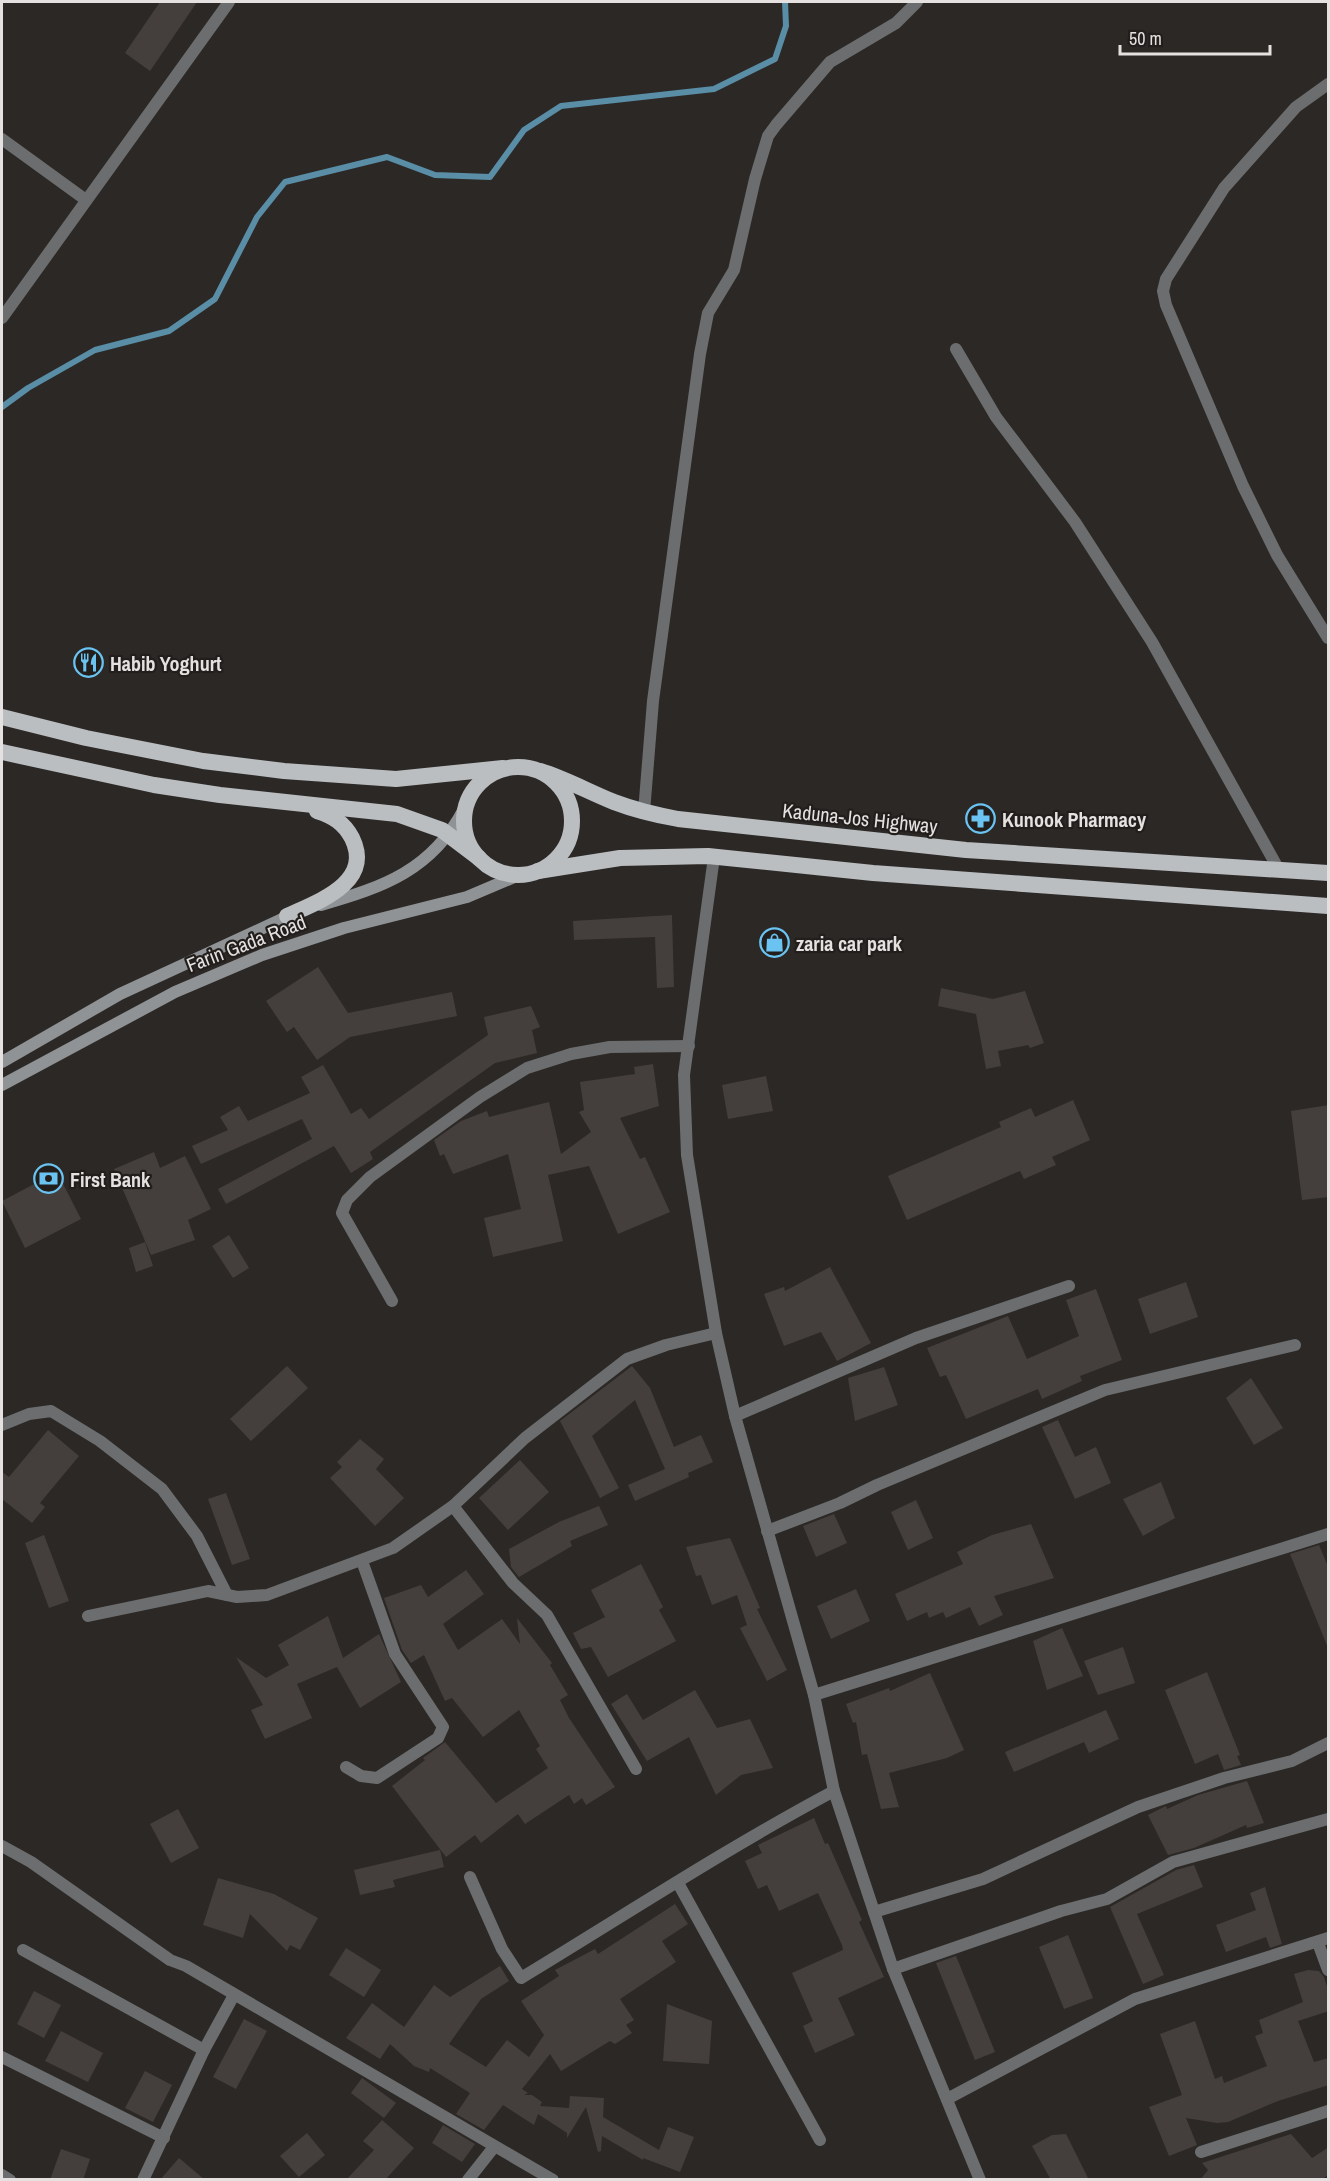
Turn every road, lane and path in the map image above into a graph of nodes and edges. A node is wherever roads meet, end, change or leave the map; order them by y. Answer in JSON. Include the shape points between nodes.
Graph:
{"nodes":[{"id":1,"x":229,"y":2,"type":"edge"},
{"id":2,"x":917,"y":2,"type":"edge"},
{"id":3,"x":1329,"y":84,"type":"edge"},
{"id":4,"x":2,"y":139,"type":"edge"},
{"id":5,"x":86,"y":200,"type":"junction"},
{"id":6,"x":2,"y":318,"type":"edge"},
{"id":7,"x":956,"y":349,"type":"dead end"},
{"id":8,"x":1329,"y":638,"type":"edge"},
{"id":9,"x":2,"y":717,"type":"edge"},
{"id":10,"x":2,"y":752,"type":"edge"},
{"id":11,"x":503,"y":768,"type":"junction"},
{"id":12,"x":540,"y":771,"type":"junction"},
{"id":13,"x":287,"y":803,"type":"junction"},
{"id":14,"x":464,"y":809,"type":"junction"},
{"id":15,"x":644,"y":812,"type":"junction"},
{"id":16,"x":449,"y":835,"type":"junction"},
{"id":17,"x":714,"y":856,"type":"junction"},
{"id":18,"x":479,"y":858,"type":"junction"},
{"id":19,"x":1280,"y":870,"type":"junction"},
{"id":20,"x":538,"y":871,"type":"junction"},
{"id":21,"x":1329,"y":873,"type":"edge"},
{"id":22,"x":519,"y":875,"type":"junction"},
{"id":23,"x":1329,"y":906,"type":"edge"},
{"id":24,"x":287,"y":916,"type":"junction"},
{"id":25,"x":689,"y":1047,"type":"junction"},
{"id":26,"x":2,"y":1062,"type":"edge"},
{"id":27,"x":2,"y":1085,"type":"edge"},
{"id":28,"x":1069,"y":1286,"type":"dead end"},
{"id":29,"x":392,"y":1301,"type":"dead end"},
{"id":30,"x":716,"y":1333,"type":"junction"},
{"id":31,"x":1295,"y":1345,"type":"dead end"},
{"id":32,"x":735,"y":1416,"type":"junction"},
{"id":33,"x":2,"y":1425,"type":"edge"},
{"id":34,"x":453,"y":1506,"type":"junction"},
{"id":35,"x":767,"y":1531,"type":"junction"},
{"id":36,"x":1329,"y":1534,"type":"edge"},
{"id":37,"x":362,"y":1561,"type":"junction"},
{"id":38,"x":227,"y":1594,"type":"junction"},
{"id":39,"x":88,"y":1616,"type":"dead end"},
{"id":40,"x":814,"y":1695,"type":"junction"},
{"id":41,"x":1329,"y":1743,"type":"edge"},
{"id":42,"x":345,"y":1767,"type":"dead end"},
{"id":43,"x":636,"y":1769,"type":"dead end"},
{"id":44,"x":834,"y":1791,"type":"junction"},
{"id":45,"x":1329,"y":1819,"type":"edge"},
{"id":46,"x":2,"y":1846,"type":"edge"},
{"id":47,"x":470,"y":1877,"type":"dead end"},
{"id":48,"x":678,"y":1883,"type":"junction"},
{"id":49,"x":874,"y":1912,"type":"junction"},
{"id":50,"x":1323,"y":1940,"type":"edge"},
{"id":51,"x":22,"y":1950,"type":"dead end"},
{"id":52,"x":893,"y":1969,"type":"junction"},
{"id":53,"x":1329,"y":1970,"type":"edge"},
{"id":54,"x":234,"y":1995,"type":"junction"},
{"id":55,"x":204,"y":2050,"type":"junction"},
{"id":56,"x":2,"y":2057,"type":"edge"},
{"id":57,"x":947,"y":2099,"type":"junction"},
{"id":58,"x":1329,"y":2111,"type":"edge"},
{"id":59,"x":164,"y":2138,"type":"junction"},
{"id":60,"x":820,"y":2140,"type":"dead end"},
{"id":61,"x":494,"y":2147,"type":"junction"},
{"id":62,"x":1201,"y":2152,"type":"dead end"},
{"id":63,"x":2,"y":2175,"type":"edge"},
{"id":64,"x":10,"y":2180,"type":"edge"},
{"id":65,"x":143,"y":2180,"type":"edge"},
{"id":66,"x":468,"y":2180,"type":"edge"},
{"id":67,"x":553,"y":2180,"type":"edge"},
{"id":68,"x":980,"y":2180,"type":"edge"}],
"edges":[{"from":1,"to":5,"type":"street"},
{"from":2,"to":15,"type":"street","via":[[896,22],[830,62],[768,136],[734,270],[708,313],[653,701]]},
{"from":3,"to":8,"type":"street","via":[[1296,107],[1224,188],[1166,279],[1163,291],[1243,486],[1277,555]]},
{"from":4,"to":5,"type":"street"},
{"from":5,"to":6,"type":"street"},
{"from":7,"to":19,"type":"street","via":[[996,417],[1075,522],[1152,642]]},
{"from":9,"to":11,"type":"highway","via":[[203,761],[284,771],[396,779]]},
{"from":10,"to":13,"type":"highway","via":[[154,785]]},
{"from":11,"to":12,"type":"highway","via":[[521,766]]},
{"from":11,"to":14,"type":"highway","via":[[484,778]]},
{"from":12,"to":15,"type":"highway","name":"Kaduna-Jos Highway"},
{"from":12,"to":20,"type":"highway","via":[[565,794],[572,811],[572,826],[561,854]]},
{"from":13,"to":16,"type":"highway","via":[[397,814],[420,820]]},
{"from":13,"to":24,"type":"highway","via":[[331,815],[342,823],[356,848],[357,858],[350,879],[341,888]]},
{"from":14,"to":16,"type":"main road","name":"Farin Gada Road"},
{"from":14,"to":18,"type":"highway","via":[[464,832]]},
{"from":15,"to":19,"type":"highway","name":"Kaduna-Jos Highway","via":[[908,845]]},
{"from":16,"to":18,"type":"highway"},
{"from":16,"to":24,"type":"main road","name":"Farin Gada Road","via":[[429,858],[394,880]]},
{"from":17,"to":20,"type":"highway","via":[[620,858]]},
{"from":17,"to":23,"type":"highway","via":[[873,873]]},
{"from":17,"to":25,"type":"street"},
{"from":18,"to":22,"type":"highway","via":[[500,872]]},
{"from":19,"to":21,"type":"highway","name":"Kaduna-Jos Highway"},
{"from":20,"to":22,"type":"highway"},
{"from":22,"to":27,"type":"main road","name":"Farin Gada Road","via":[[467,897],[344,928],[262,955],[175,992]]},
{"from":24,"to":26,"type":"main road","name":"Farin Gada Road","via":[[120,994]]},
{"from":25,"to":29,"type":"street","via":[[609,1047],[527,1068],[370,1177],[347,1200],[342,1213]]},
{"from":25,"to":30,"type":"street","via":[[684,1075],[687,1155]]},
{"from":28,"to":32,"type":"street","via":[[916,1338]]},
{"from":30,"to":32,"type":"street"},
{"from":30,"to":34,"type":"street","via":[[627,1359],[525,1438]]},
{"from":31,"to":35,"type":"street","via":[[1105,1390]]},
{"from":32,"to":35,"type":"street"},
{"from":33,"to":38,"type":"street","via":[[29,1414],[51,1411],[100,1441],[162,1489],[197,1536]]},
{"from":34,"to":37,"type":"street","via":[[393,1548]]},
{"from":34,"to":43,"type":"street","via":[[513,1583],[547,1615]]},
{"from":35,"to":40,"type":"street"},
{"from":36,"to":40,"type":"street"},
{"from":37,"to":38,"type":"street","via":[[267,1595]]},
{"from":37,"to":42,"type":"street","via":[[395,1654],[443,1727],[438,1738],[377,1778],[361,1776]]},
{"from":38,"to":39,"type":"street","via":[[208,1591]]},
{"from":40,"to":44,"type":"street"},
{"from":41,"to":49,"type":"street","via":[[1292,1761],[1224,1778],[1138,1807],[982,1879]]},
{"from":44,"to":48,"type":"street","via":[[751,1835]]},
{"from":44,"to":49,"type":"street"},
{"from":45,"to":52,"type":"street","via":[[1173,1862],[1107,1899]]},
{"from":46,"to":54,"type":"street","via":[[31,1862],[170,1960]]},
{"from":47,"to":48,"type":"street","via":[[502,1949],[521,1978]]},
{"from":48,"to":60,"type":"street"},
{"from":49,"to":52,"type":"street"},
{"from":50,"to":53,"type":"street"},
{"from":50,"to":57,"type":"street","via":[[1136,2000]]},
{"from":51,"to":55,"type":"street"},
{"from":52,"to":57,"type":"street"},
{"from":54,"to":55,"type":"street"},
{"from":54,"to":61,"type":"street"},
{"from":55,"to":59,"type":"street"},
{"from":56,"to":59,"type":"street"},
{"from":57,"to":68,"type":"street"},
{"from":58,"to":62,"type":"street"},
{"from":59,"to":65,"type":"street"},
{"from":61,"to":66,"type":"street"},
{"from":61,"to":67,"type":"street"},
{"from":63,"to":64,"type":"street"}]}
